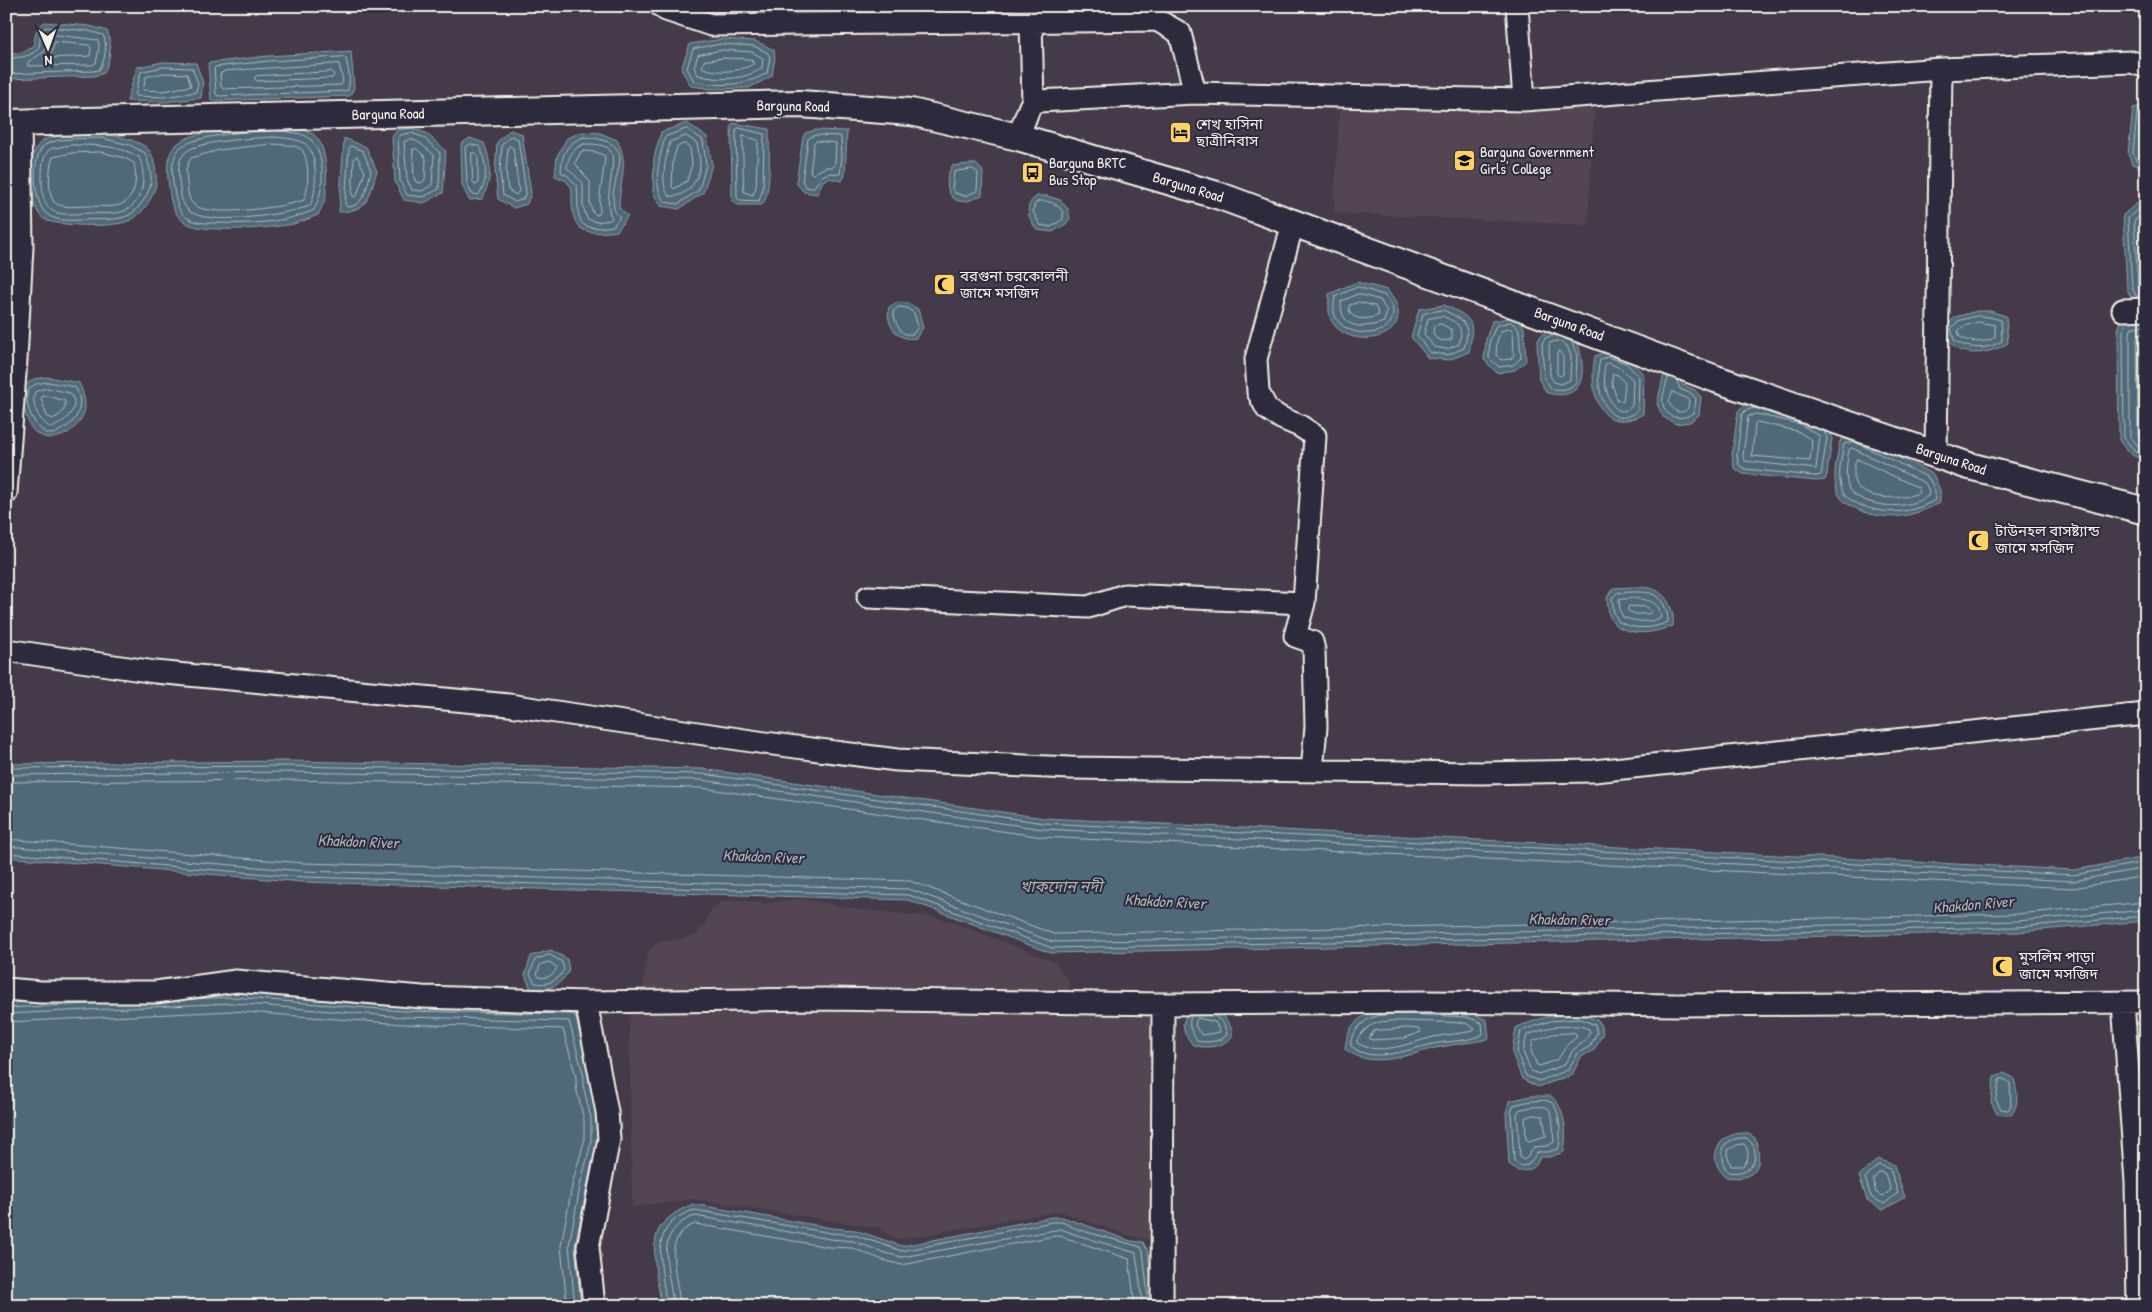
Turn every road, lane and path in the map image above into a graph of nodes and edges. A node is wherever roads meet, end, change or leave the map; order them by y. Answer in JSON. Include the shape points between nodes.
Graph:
{"nodes":[{"id":1,"x":661,"y":6,"type":"edge"},
{"id":2,"x":1517,"y":6,"type":"edge"},
{"id":3,"x":1003,"y":14,"type":"edge"},
{"id":4,"x":1036,"y":16,"type":"edge"},
{"id":5,"x":2146,"y":67,"type":"edge"},
{"id":6,"x":1940,"y":69,"type":"junction"},
{"id":7,"x":1195,"y":93,"type":"junction"},
{"id":8,"x":1524,"y":100,"type":"junction"},
{"id":9,"x":1033,"y":103,"type":"junction"},
{"id":10,"x":13,"y":123,"type":"edge"},
{"id":11,"x":1018,"y":136,"type":"junction"},
{"id":12,"x":1294,"y":223,"type":"junction"},
{"id":13,"x":2146,"y":309,"type":"edge"},
{"id":14,"x":2124,"y":310,"type":"dead end"},
{"id":15,"x":1936,"y":455,"type":"junction"},
{"id":16,"x":6,"y":493,"type":"edge"},
{"id":17,"x":2146,"y":511,"type":"edge"},
{"id":18,"x":868,"y":597,"type":"dead end"},
{"id":19,"x":1304,"y":603,"type":"junction"},
{"id":20,"x":6,"y":650,"type":"edge"},
{"id":21,"x":2146,"y":714,"type":"edge"},
{"id":22,"x":1312,"y":770,"type":"junction"},
{"id":23,"x":6,"y":989,"type":"edge"},
{"id":24,"x":586,"y":1002,"type":"junction"},
{"id":25,"x":2124,"y":1002,"type":"junction"},
{"id":26,"x":2146,"y":1002,"type":"edge"},
{"id":27,"x":1163,"y":1004,"type":"junction"},
{"id":28,"x":594,"y":1306,"type":"edge"},
{"id":29,"x":1162,"y":1306,"type":"edge"},
{"id":30,"x":2138,"y":1306,"type":"edge"}],
"edges":[{"from":1,"to":3,"type":"street","via":[[711,26]]},
{"from":2,"to":8,"type":"street"},
{"from":3,"to":4,"type":"street"},
{"from":4,"to":7,"type":"street","via":[[1157,20],[1180,33]]},
{"from":4,"to":9,"type":"street"},
{"from":5,"to":6,"type":"street","via":[[2132,62]]},
{"from":6,"to":8,"type":"street"},
{"from":6,"to":15,"type":"street"},
{"from":7,"to":8,"type":"street"},
{"from":7,"to":9,"type":"street"},
{"from":9,"to":11,"type":"street"},
{"from":10,"to":11,"type":"main road","name":"Barguna Road","via":[[800,104],[912,112]]},
{"from":10,"to":16,"type":"street","via":[[22,247]]},
{"from":11,"to":12,"type":"main road","name":"Barguna Road","via":[[1220,196]]},
{"from":12,"to":15,"type":"main road","name":"Barguna Road","via":[[1708,376]]},
{"from":12,"to":19,"type":"street","via":[[1256,359],[1258,392],[1268,409],[1315,436]]},
{"from":13,"to":14,"type":"street"},
{"from":15,"to":17,"type":"main road","name":"Barguna Road"},
{"from":18,"to":19,"type":"street","via":[[1088,607],[1125,596]]},
{"from":19,"to":22,"type":"street","via":[[1295,636],[1312,642],[1314,650],[1316,727]]},
{"from":20,"to":22,"type":"street","via":[[155,672],[509,705],[897,760],[1070,768]]},
{"from":21,"to":22,"type":"street","via":[[1594,771]]},
{"from":23,"to":24,"type":"street","via":[[156,992],[236,981],[422,997]]},
{"from":24,"to":27,"type":"street","via":[[825,999]]},
{"from":24,"to":28,"type":"street","via":[[609,1139],[588,1248]]},
{"from":25,"to":26,"type":"street"},
{"from":25,"to":27,"type":"street"},
{"from":25,"to":30,"type":"street","via":[[2136,1182]]},
{"from":27,"to":29,"type":"street"}]}
